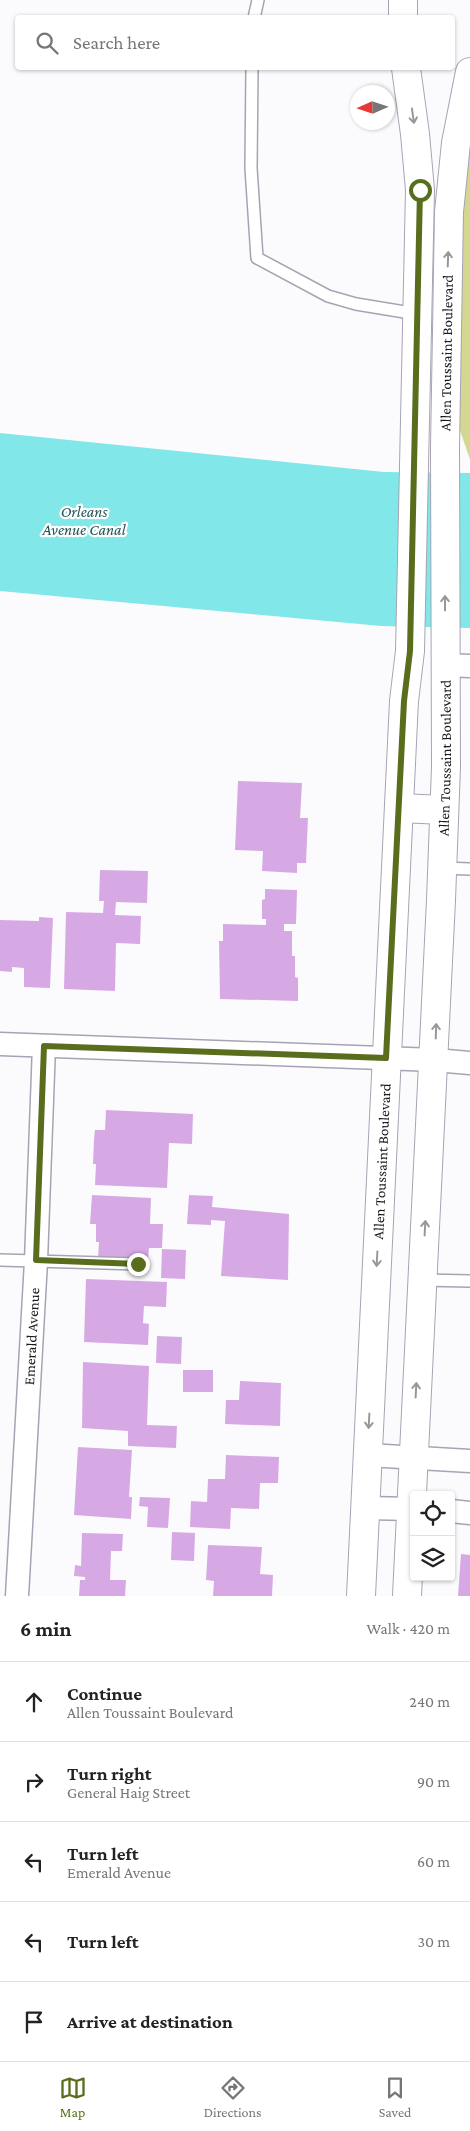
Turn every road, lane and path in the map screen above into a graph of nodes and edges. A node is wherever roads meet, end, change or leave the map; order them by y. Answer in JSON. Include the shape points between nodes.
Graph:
{"nodes":[{"id":1,"x":258,"y":0,"type":"edge"},
{"id":2,"x":403,"y":0,"type":"edge"},
{"id":3,"x":255,"y":15,"type":"edge"},
{"id":4,"x":402,"y":15,"type":"edge"},
{"id":5,"x":252,"y":70,"type":"edge"},
{"id":6,"x":406,"y":70,"type":"edge"},
{"id":7,"x":470,"y":72,"type":"edge"},
{"id":8,"x":417,"y":314,"type":"junction"},
{"id":9,"x":453,"y":661,"type":"edge"},
{"id":10,"x":399,"y":808,"type":"junction"},
{"id":11,"x":444,"y":810,"type":"junction"},
{"id":12,"x":442,"y":868,"type":"junction"},
{"id":13,"x":470,"y":869,"type":"edge"},
{"id":14,"x":0,"y":1044,"type":"edge"},
{"id":15,"x":44,"y":1046,"type":"junction"},
{"id":16,"x":386,"y":1058,"type":"junction"},
{"id":17,"x":435,"y":1060,"type":"junction"},
{"id":18,"x":470,"y":1063,"type":"edge"},
{"id":19,"x":0,"y":1260,"type":"edge"},
{"id":20,"x":36,"y":1260,"type":"junction"},
{"id":21,"x":138,"y":1264,"type":"dead end"},
{"id":22,"x":422,"y":1280,"type":"junction"},
{"id":23,"x":470,"y":1281,"type":"edge"},
{"id":24,"x":368,"y":1455,"type":"junction"},
{"id":25,"x":414,"y":1457,"type":"junction"},
{"id":26,"x":470,"y":1461,"type":"edge"},
{"id":27,"x":413,"y":1491,"type":"edge"},
{"id":28,"x":365,"y":1508,"type":"junction"},
{"id":29,"x":410,"y":1509,"type":"edge"},
{"id":30,"x":455,"y":1511,"type":"edge"},
{"id":31,"x":470,"y":1512,"type":"edge"},
{"id":32,"x":410,"y":1536,"type":"edge"},
{"id":33,"x":17,"y":1596,"type":"edge"},
{"id":34,"x":361,"y":1596,"type":"edge"},
{"id":35,"x":407,"y":1596,"type":"edge"}],
"edges":[{"from":1,"to":3,"type":"lane"},
{"from":2,"to":4,"type":"main road"},
{"from":5,"to":8,"type":"lane","via":[[252,168],[257,258],[328,296]]},
{"from":6,"to":8,"type":"main road","name":"Allen Toussaint Boulevard","one_way":true,"via":[[420,190]]},
{"from":9,"to":7,"type":"main road","name":"Allen Toussaint Boulevard","one_way":true,"via":[[445,448],[450,212],[456,143]]},
{"from":8,"to":10,"type":"main road","name":"Allen Toussaint Boulevard","via":[[410,651]]},
{"from":9,"to":11,"type":"main road","name":"Allen Toussaint Boulevard"},
{"from":10,"to":11,"type":"main road"},
{"from":10,"to":16,"type":"main road","name":"Allen Toussaint Boulevard"},
{"from":11,"to":12,"type":"main road","name":"Allen Toussaint Boulevard"},
{"from":12,"to":13,"type":"lane"},
{"from":17,"to":12,"type":"main road","name":"Allen Toussaint Boulevard","one_way":true},
{"from":14,"to":15,"type":"street"},
{"from":15,"to":16,"type":"street"},
{"from":15,"to":20,"type":"street","name":"Emerald Avenue"},
{"from":16,"to":17,"type":"street"},
{"from":16,"to":24,"type":"main road","name":"Allen Toussaint Boulevard","one_way":true},
{"from":17,"to":18,"type":"street"},
{"from":22,"to":17,"type":"main road","name":"Allen Toussaint Boulevard","one_way":true},
{"from":19,"to":20,"type":"lane"},
{"from":20,"to":21,"type":"lane"},
{"from":20,"to":33,"type":"street","name":"Emerald Avenue"},
{"from":22,"to":23,"type":"lane"},
{"from":25,"to":22,"type":"main road","name":"Allen Toussaint Boulevard","one_way":true},
{"from":24,"to":25,"type":"street"},
{"from":24,"to":28,"type":"main road","name":"Allen Toussaint Boulevard"},
{"from":25,"to":26,"type":"street"},
{"from":25,"to":27,"type":"main road","name":"Allen Toussaint Boulevard"},
{"from":28,"to":29,"type":"street"},
{"from":28,"to":34,"type":"main road","name":"Allen Toussaint Boulevard"},
{"from":30,"to":31,"type":"street"},
{"from":32,"to":35,"type":"main road","name":"Allen Toussaint Boulevard"}]}
